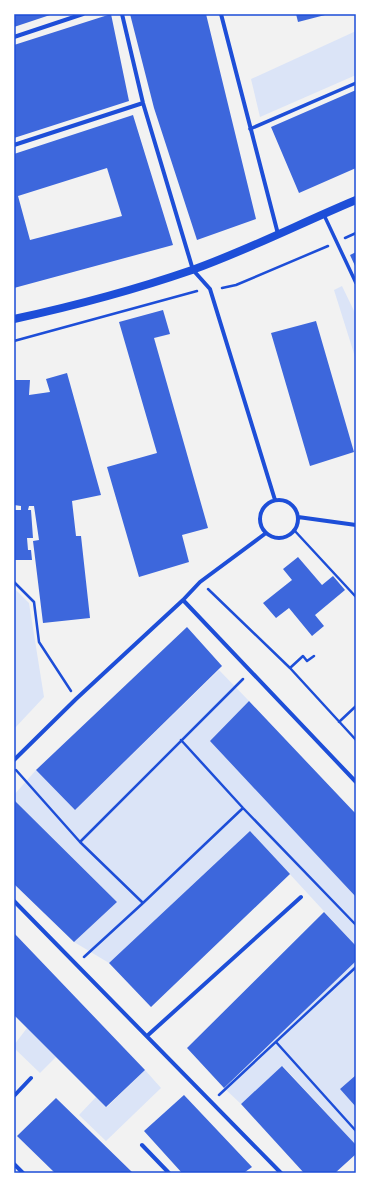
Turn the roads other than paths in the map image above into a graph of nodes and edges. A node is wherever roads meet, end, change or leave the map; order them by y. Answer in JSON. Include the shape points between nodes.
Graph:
{"nodes":[{"id":1,"x":83,"y":14,"type":"edge"},
{"id":2,"x":122,"y":14,"type":"edge"},
{"id":3,"x":222,"y":14,"type":"edge"},
{"id":4,"x":14,"y":36,"type":"edge"},
{"id":5,"x":356,"y":83,"type":"edge"},
{"id":6,"x":143,"y":103,"type":"junction"},
{"id":7,"x":250,"y":129,"type":"junction"},
{"id":8,"x":14,"y":145,"type":"edge"},
{"id":9,"x":356,"y":200,"type":"edge"},
{"id":10,"x":324,"y":214,"type":"junction"},
{"id":11,"x":278,"y":235,"type":"junction"},
{"id":12,"x":193,"y":270,"type":"junction"},
{"id":13,"x":356,"y":283,"type":"edge"},
{"id":14,"x":14,"y":319,"type":"edge"},
{"id":15,"x":275,"y":500,"type":"junction"},
{"id":16,"x":298,"y":517,"type":"junction"},
{"id":17,"x":356,"y":525,"type":"edge"},
{"id":18,"x":266,"y":533,"type":"junction"},
{"id":19,"x":183,"y":600,"type":"junction"},
{"id":20,"x":14,"y":760,"type":"edge"},
{"id":21,"x":356,"y":782,"type":"edge"},
{"id":22,"x":300,"y":897,"type":"dead end"},
{"id":23,"x":14,"y":902,"type":"edge"},
{"id":24,"x":147,"y":1036,"type":"junction"},
{"id":25,"x":31,"y":1078,"type":"dead end"},
{"id":26,"x":14,"y":1096,"type":"edge"},
{"id":27,"x":142,"y":1145,"type":"dead end"},
{"id":28,"x":14,"y":1164,"type":"edge"},
{"id":29,"x":279,"y":1172,"type":"edge"},
{"id":30,"x":23,"y":1173,"type":"edge"},
{"id":31,"x":169,"y":1173,"type":"edge"}],
"edges":[{"from":1,"to":4,"type":"street"},
{"from":2,"to":6,"type":"street"},
{"from":3,"to":7,"type":"street"},
{"from":5,"to":7,"type":"street"},
{"from":6,"to":8,"type":"street"},
{"from":6,"to":12,"type":"street"},
{"from":7,"to":11,"type":"street"},
{"from":9,"to":10,"type":"main road"},
{"from":10,"to":11,"type":"main road"},
{"from":10,"to":13,"type":"street"},
{"from":11,"to":12,"type":"main road"},
{"from":12,"to":14,"type":"main road","via":[[65,308]]},
{"from":12,"to":15,"type":"street","via":[[210,290]]},
{"from":15,"to":16,"type":"street","via":[[291,504]]},
{"from":15,"to":18,"type":"street","via":[[265,506],[260,516]]},
{"from":16,"to":17,"type":"street"},
{"from":16,"to":18,"type":"street","via":[[294,530],[284,538]]},
{"from":18,"to":19,"type":"street","via":[[200,582]]},
{"from":19,"to":20,"type":"street"},
{"from":19,"to":21,"type":"street"},
{"from":22,"to":24,"type":"street"},
{"from":23,"to":24,"type":"street"},
{"from":24,"to":29,"type":"street"},
{"from":25,"to":26,"type":"street"},
{"from":27,"to":31,"type":"street"},
{"from":28,"to":30,"type":"street"}]}
